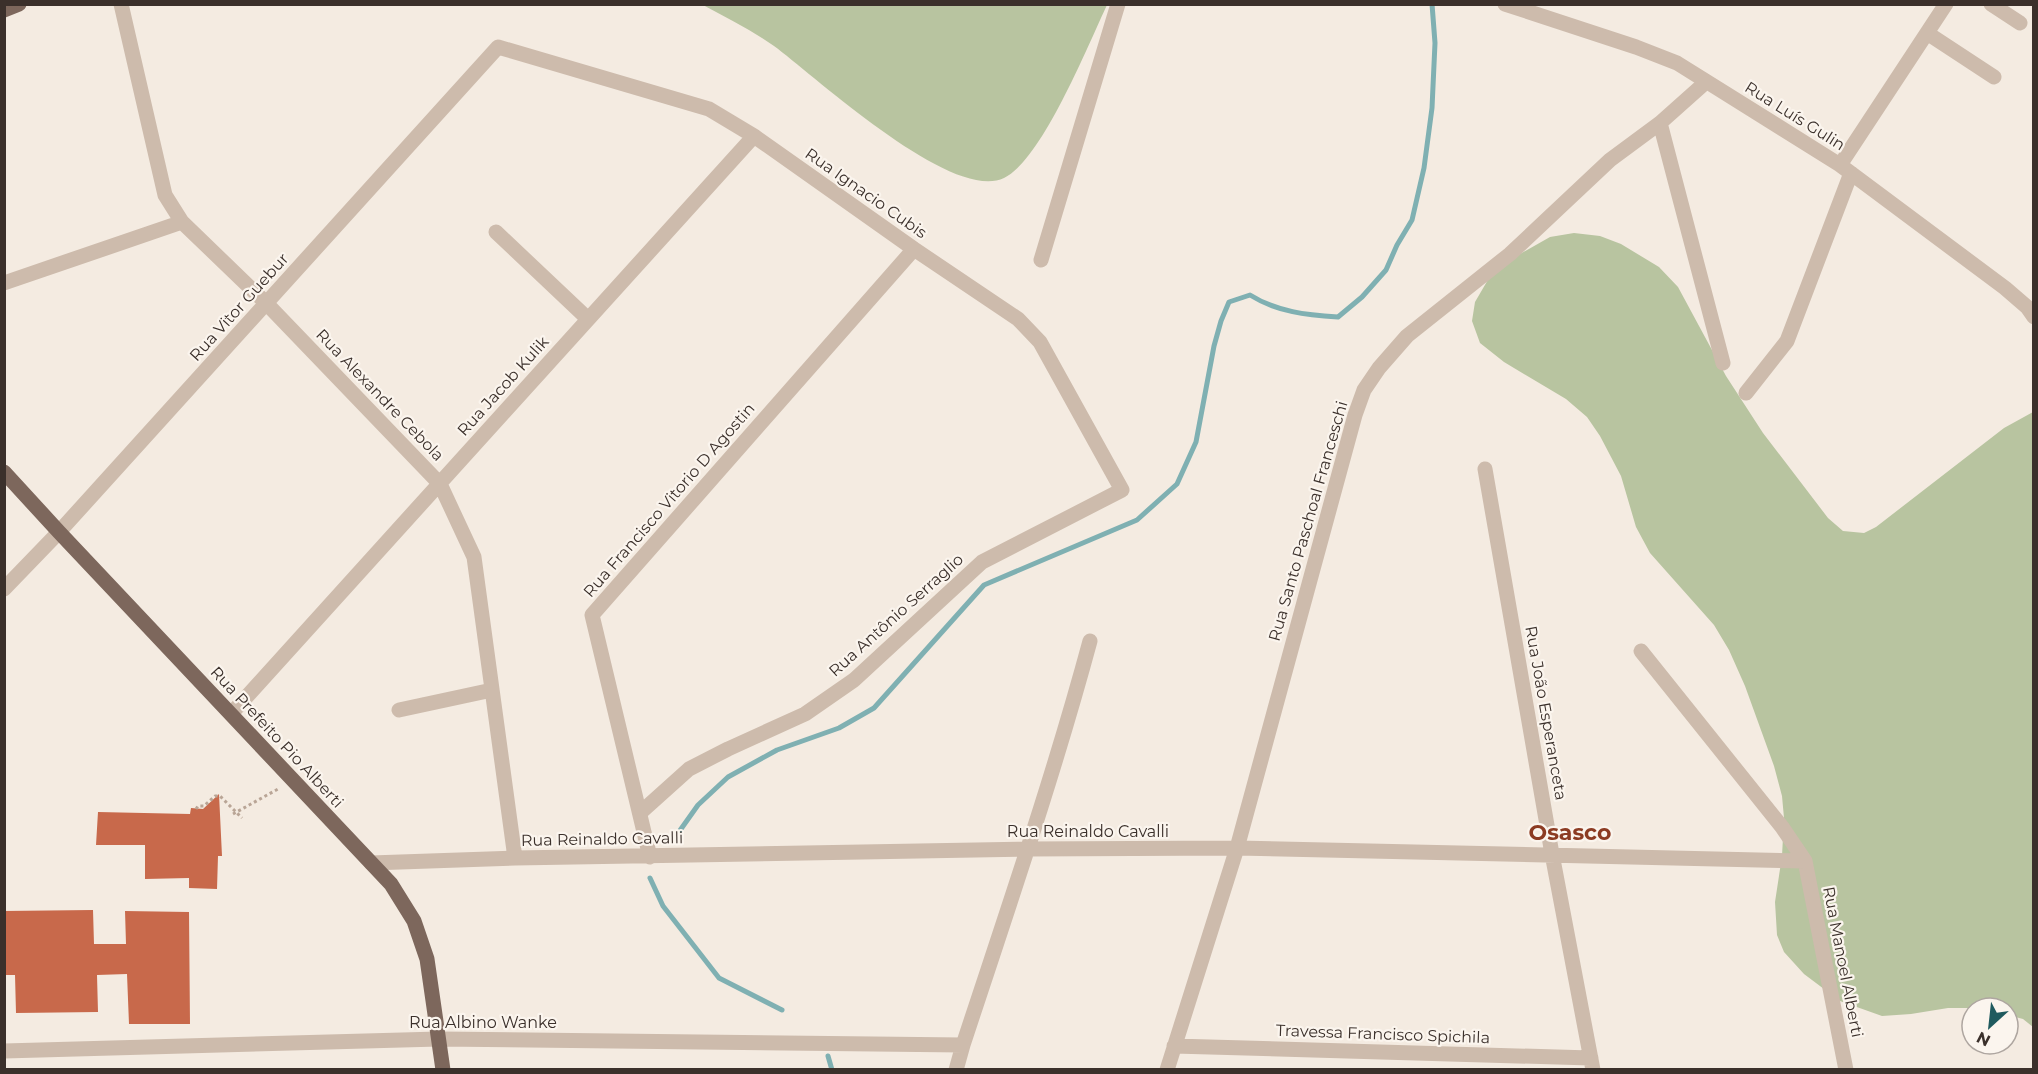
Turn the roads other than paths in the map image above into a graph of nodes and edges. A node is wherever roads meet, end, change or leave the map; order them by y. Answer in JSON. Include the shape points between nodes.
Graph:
{"nodes":[{"id":1,"x":19,"y":4,"type":"edge"},
{"id":2,"x":121,"y":4,"type":"edge"},
{"id":3,"x":1118,"y":4,"type":"edge"},
{"id":4,"x":1505,"y":4,"type":"edge"},
{"id":5,"x":1946,"y":4,"type":"edge"},
{"id":6,"x":1990,"y":4,"type":"edge"},
{"id":7,"x":4,"y":10,"type":"edge"},
{"id":8,"x":2020,"y":23,"type":"dead end"},
{"id":9,"x":1927,"y":33,"type":"junction"},
{"id":10,"x":498,"y":47,"type":"joint"},
{"id":11,"x":1994,"y":77,"type":"dead end"},
{"id":12,"x":1706,"y":82,"type":"junction"},
{"id":13,"x":1660,"y":123,"type":"junction"},
{"id":14,"x":754,"y":136,"type":"junction"},
{"id":15,"x":1845,"y":169,"type":"junction"},
{"id":16,"x":182,"y":222,"type":"junction"},
{"id":17,"x":496,"y":232,"type":"dead end"},
{"id":18,"x":914,"y":249,"type":"junction"},
{"id":19,"x":1041,"y":260,"type":"dead end"},
{"id":20,"x":4,"y":283,"type":"edge"},
{"id":21,"x":266,"y":303,"type":"junction"},
{"id":22,"x":2034,"y":317,"type":"edge"},
{"id":23,"x":588,"y":319,"type":"junction"},
{"id":24,"x":1723,"y":363,"type":"dead end"},
{"id":25,"x":1746,"y":393,"type":"dead end"},
{"id":26,"x":1485,"y":469,"type":"dead end"},
{"id":27,"x":4,"y":472,"type":"edge"},
{"id":28,"x":440,"y":484,"type":"junction"},
{"id":29,"x":1122,"y":490,"type":"joint"},
{"id":30,"x":59,"y":532,"type":"junction"},
{"id":31,"x":4,"y":589,"type":"edge"},
{"id":32,"x":1090,"y":641,"type":"dead end"},
{"id":33,"x":1641,"y":651,"type":"dead end"},
{"id":34,"x":492,"y":690,"type":"junction"},
{"id":35,"x":399,"y":710,"type":"dead end"},
{"id":36,"x":231,"y":714,"type":"junction"},
{"id":37,"x":640,"y":813,"type":"junction"},
{"id":38,"x":1237,"y":848,"type":"junction"},
{"id":39,"x":1028,"y":849,"type":"junction"},
{"id":40,"x":1552,"y":854,"type":"junction"},
{"id":41,"x":650,"y":857,"type":"junction"},
{"id":42,"x":515,"y":858,"type":"junction"},
{"id":43,"x":1805,"y":861,"type":"junction"},
{"id":44,"x":371,"y":863,"type":"junction"},
{"id":45,"x":439,"y":1039,"type":"junction"},
{"id":46,"x":963,"y":1045,"type":"junction"},
{"id":47,"x":1174,"y":1046,"type":"junction"},
{"id":48,"x":4,"y":1052,"type":"edge"},
{"id":49,"x":1592,"y":1064,"type":"edge"},
{"id":50,"x":443,"y":1070,"type":"edge"},
{"id":51,"x":956,"y":1070,"type":"edge"},
{"id":52,"x":1167,"y":1070,"type":"edge"},
{"id":53,"x":1846,"y":1070,"type":"edge"}],
"edges":[{"from":1,"to":7,"type":"main road"},
{"from":2,"to":16,"type":"street","name":"Rua Alexandre Cebola","via":[[165,195]]},
{"from":3,"to":19,"type":"street"},
{"from":4,"to":12,"type":"street","name":"Rua Luís Gulin","via":[[1636,47],[1677,63]]},
{"from":5,"to":9,"type":"street"},
{"from":6,"to":8,"type":"street"},
{"from":9,"to":11,"type":"street"},
{"from":9,"to":15,"type":"street"},
{"from":10,"to":14,"type":"street","name":"Rua Ignacio Cubis","via":[[709,109]]},
{"from":10,"to":21,"type":"street","name":"Rua Vitor Guebur"},
{"from":12,"to":13,"type":"street","name":"Rua Santo Paschoal Franceschi"},
{"from":12,"to":15,"type":"street","name":"Rua Luís Gulin"},
{"from":13,"to":24,"type":"street"},
{"from":13,"to":38,"type":"street","name":"Rua Santo Paschoal Franceschi","via":[[1610,160],[1510,254],[1407,336],[1364,390]]},
{"from":14,"to":18,"type":"street","name":"Rua Ignacio Cubis"},
{"from":14,"to":23,"type":"street","name":"Rua Jacob Kulik"},
{"from":15,"to":22,"type":"street","name":"Rua Luís Gulin","via":[[2006,288]]},
{"from":15,"to":25,"type":"street","via":[[1787,341]]},
{"from":16,"to":20,"type":"street"},
{"from":16,"to":21,"type":"street","name":"Rua Alexandre Cebola"},
{"from":17,"to":23,"type":"street"},
{"from":18,"to":29,"type":"street","name":"Rua Ignacio Cubis","via":[[1018,319],[1040,342]]},
{"from":18,"to":37,"type":"street","name":"Rua Francisco Vitorio D Agostin","via":[[592,615]]},
{"from":21,"to":28,"type":"street","name":"Rua Alexandre Cebola"},
{"from":21,"to":30,"type":"street","name":"Rua Vitor Guebur"},
{"from":23,"to":28,"type":"street","name":"Rua Jacob Kulik"},
{"from":26,"to":40,"type":"street","name":"Rua João Esperanceta"},
{"from":27,"to":30,"type":"main road","name":"Rua Prefeito Pio Alberti"},
{"from":28,"to":34,"type":"street","name":"Rua Alexandre Cebola","via":[[474,557]]},
{"from":28,"to":36,"type":"street","name":"Rua Jacob Kulik"},
{"from":29,"to":37,"type":"street","name":"Rua Antônio Serraglio","via":[[982,562],[854,680],[805,714],[689,769]]},
{"from":30,"to":31,"type":"street","name":"Rua Vitor Guebur"},
{"from":30,"to":36,"type":"main road","name":"Rua Prefeito Pio Alberti"},
{"from":32,"to":39,"type":"street"},
{"from":33,"to":43,"type":"street"},
{"from":34,"to":35,"type":"street"},
{"from":34,"to":42,"type":"street","name":"Rua Alexandre Cebola"},
{"from":36,"to":44,"type":"main road","name":"Rua Prefeito Pio Alberti"},
{"from":37,"to":41,"type":"street","name":"Rua Francisco Vitorio D Agostin"},
{"from":38,"to":39,"type":"street","name":"Rua Reinaldo Cavalli"},
{"from":38,"to":40,"type":"street","name":"Rua Reinaldo Cavalli"},
{"from":38,"to":47,"type":"street","name":"Rua Santo Paschoal Franceschi"},
{"from":39,"to":41,"type":"street","name":"Rua Reinaldo Cavalli"},
{"from":39,"to":46,"type":"street"},
{"from":40,"to":43,"type":"street","name":"Rua Reinaldo Cavalli"},
{"from":40,"to":49,"type":"street","name":"Rua João Esperanceta"},
{"from":41,"to":42,"type":"street","name":"Rua Reinaldo Cavalli"},
{"from":42,"to":44,"type":"street","name":"Rua Reinaldo Cavalli"},
{"from":43,"to":53,"type":"street","name":"Rua Manoel Alberti"},
{"from":44,"to":45,"type":"main road","name":"Rua Prefeito Pio Alberti","via":[[391,884],[414,921],[427,959]]},
{"from":45,"to":46,"type":"street","name":"Rua Albino Wanke"},
{"from":45,"to":48,"type":"street","name":"Rua Albino Wanke"},
{"from":45,"to":50,"type":"main road","name":"Rua Prefeito Pio Alberti"},
{"from":46,"to":51,"type":"street"},
{"from":47,"to":49,"type":"street","name":"Travessa Francisco Spichila"},
{"from":47,"to":52,"type":"street","name":"Rua Santo Paschoal Franceschi"}]}
